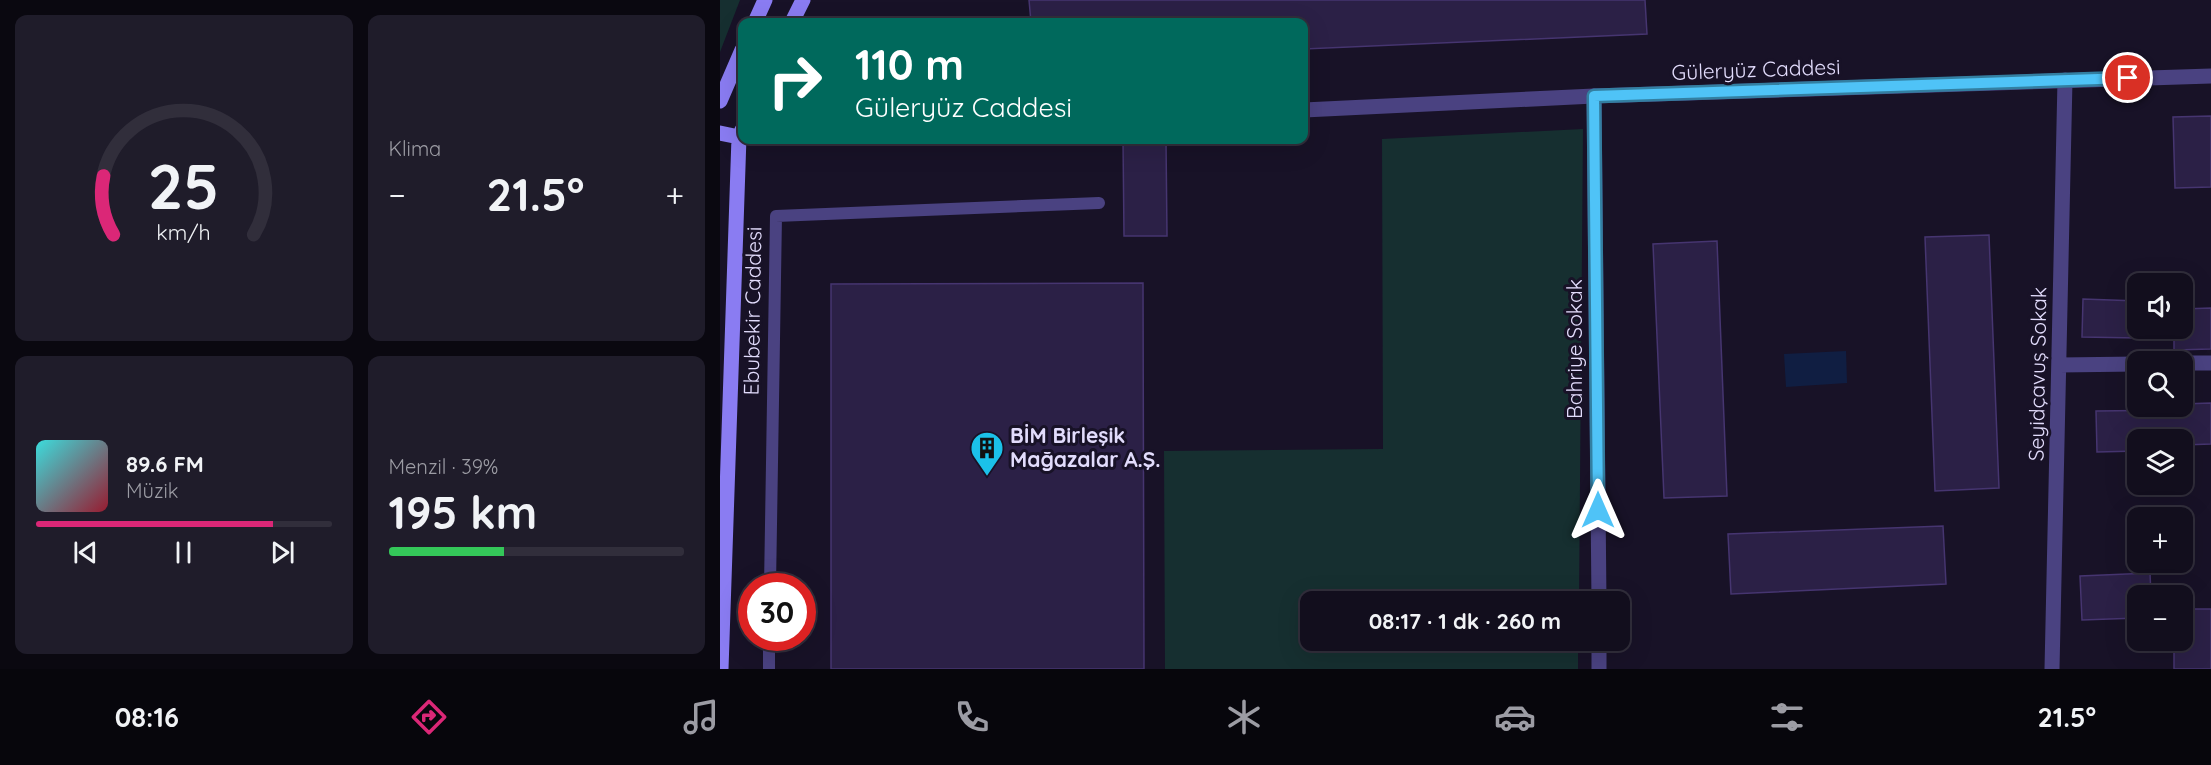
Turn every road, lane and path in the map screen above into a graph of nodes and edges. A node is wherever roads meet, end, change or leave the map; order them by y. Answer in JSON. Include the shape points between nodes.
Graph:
{"nodes":[{"id":1,"x":765,"y":0,"type":"edge"},
{"id":2,"x":803,"y":0,"type":"edge"},
{"id":3,"x":757,"y":18,"type":"edge"},
{"id":4,"x":794,"y":18,"type":"edge"},
{"id":5,"x":738,"y":59,"type":"edge"},
{"id":6,"x":2211,"y":76,"type":"edge"},
{"id":7,"x":2065,"y":80,"type":"junction"},
{"id":8,"x":1594,"y":96,"type":"junction"},
{"id":9,"x":720,"y":100,"type":"edge"},
{"id":10,"x":1308,"y":110,"type":"edge"},
{"id":11,"x":720,"y":133,"type":"edge"},
{"id":12,"x":738,"y":134,"type":"edge"},
{"id":13,"x":741,"y":144,"type":"edge"},
{"id":14,"x":1099,"y":203,"type":"dead end"},
{"id":15,"x":2193,"y":363,"type":"edge"},
{"id":16,"x":2211,"y":363,"type":"edge"},
{"id":17,"x":2127,"y":364,"type":"edge"},
{"id":18,"x":2059,"y":365,"type":"junction"},
{"id":19,"x":770,"y":573,"type":"edge"},
{"id":20,"x":1599,"y":591,"type":"edge"},
{"id":21,"x":769,"y":651,"type":"edge"},
{"id":22,"x":1599,"y":651,"type":"edge"},
{"id":23,"x":721,"y":669,"type":"edge"},
{"id":24,"x":769,"y":669,"type":"edge"},
{"id":25,"x":1599,"y":669,"type":"edge"},
{"id":26,"x":2052,"y":669,"type":"edge"}],
"edges":[{"from":1,"to":3,"type":"main road"},
{"from":2,"to":4,"type":"main road"},
{"from":5,"to":9,"type":"main road"},
{"from":6,"to":7,"type":"street","name":"Güleryüz Caddesi"},
{"from":7,"to":8,"type":"street","name":"Güleryüz Caddesi"},
{"from":7,"to":18,"type":"street","name":"Seyidçavuş Sokak"},
{"from":8,"to":10,"type":"street","name":"Güleryüz Caddesi"},
{"from":8,"to":20,"type":"street","name":"Bahriye Sokak"},
{"from":11,"to":12,"type":"main road"},
{"from":13,"to":23,"type":"main road","name":"Ebubekir Caddesi"},
{"from":14,"to":19,"type":"lane","name":"Ebubekir Caddesi","via":[[776,216]]},
{"from":15,"to":16,"type":"street"},
{"from":17,"to":18,"type":"street"},
{"from":18,"to":26,"type":"street","name":"Seyidçavuş Sokak"},
{"from":21,"to":24,"type":"lane"},
{"from":22,"to":25,"type":"street"}]}
